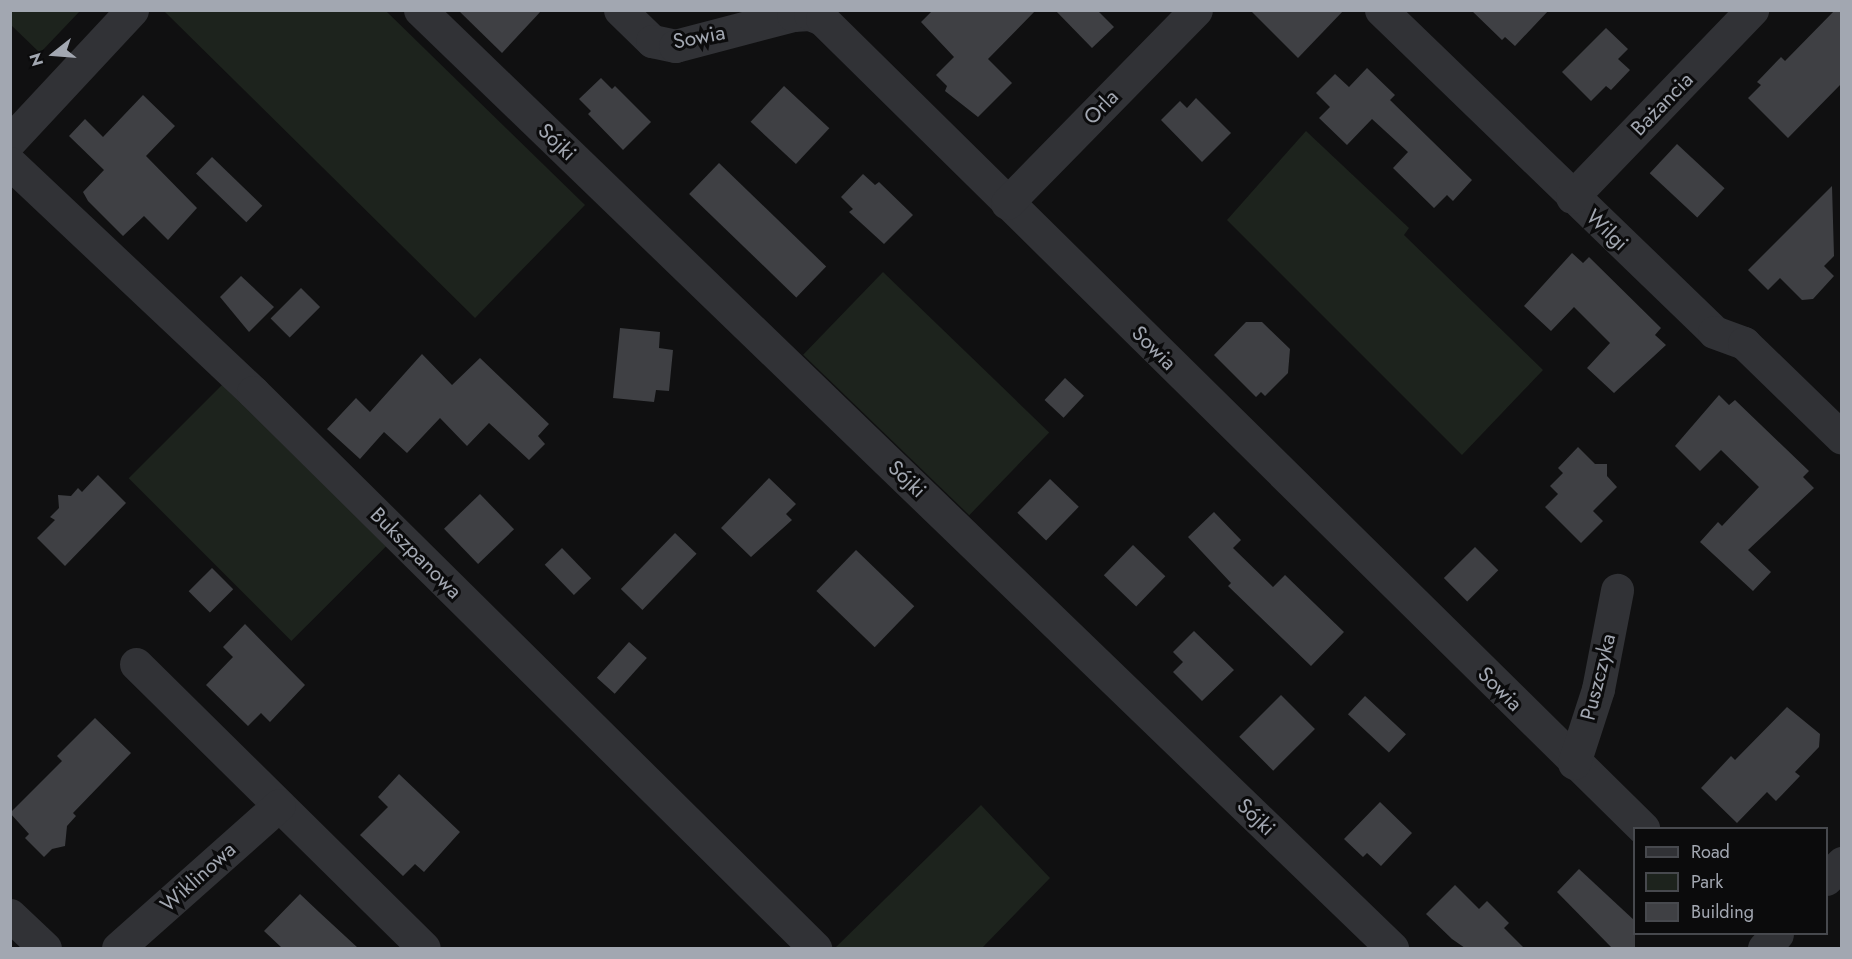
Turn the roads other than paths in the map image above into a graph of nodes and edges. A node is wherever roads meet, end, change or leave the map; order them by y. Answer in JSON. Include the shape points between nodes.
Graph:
{"nodes":[{"id":1,"x":132,"y":10,"type":"edge"},
{"id":2,"x":420,"y":10,"type":"edge"},
{"id":3,"x":620,"y":10,"type":"edge"},
{"id":4,"x":1196,"y":10,"type":"edge"},
{"id":5,"x":1381,"y":10,"type":"edge"},
{"id":6,"x":1752,"y":10,"type":"edge"},
{"id":7,"x":10,"y":141,"type":"edge"},
{"id":8,"x":10,"y":163,"type":"edge"},
{"id":9,"x":1572,"y":197,"type":"junction"},
{"id":10,"x":1007,"y":203,"type":"junction"},
{"id":11,"x":1842,"y":438,"type":"edge"},
{"id":12,"x":1617,"y":590,"type":"dead end"},
{"id":13,"x":136,"y":664,"type":"dead end"},
{"id":14,"x":1574,"y":763,"type":"junction"},
{"id":15,"x":279,"y":805,"type":"junction"},
{"id":16,"x":1642,"y":827,"type":"edge"},
{"id":17,"x":1842,"y":863,"type":"edge"},
{"id":18,"x":1828,"y":878,"type":"edge"},
{"id":19,"x":10,"y":915,"type":"edge"},
{"id":20,"x":45,"y":948,"type":"edge"},
{"id":21,"x":118,"y":948,"type":"edge"},
{"id":22,"x":424,"y":948,"type":"edge"},
{"id":23,"x":815,"y":948,"type":"edge"},
{"id":24,"x":1392,"y":948,"type":"edge"}],
"edges":[{"from":1,"to":7,"type":"street"},
{"from":2,"to":24,"type":"street","name":"Sójki"},
{"from":3,"to":10,"type":"street","name":"Sowia","via":[[652,41],[675,46],[793,15],[810,14],[822,19]]},
{"from":4,"to":10,"type":"street","name":"Orla"},
{"from":5,"to":9,"type":"street","name":"Wilgi"},
{"from":6,"to":9,"type":"street","name":"Bażancia"},
{"from":8,"to":23,"type":"street","name":"Bukszpanowa","via":[[253,392]]},
{"from":9,"to":11,"type":"street","name":"Wilgi","via":[[1714,332],[1744,343]]},
{"from":10,"to":14,"type":"street","name":"Sowia"},
{"from":12,"to":14,"type":"street","name":"Puszczyka","via":[[1598,689]]},
{"from":13,"to":15,"type":"street"},
{"from":14,"to":16,"type":"street","name":"Sowia"},
{"from":15,"to":21,"type":"street","name":"Wiklinowa"},
{"from":15,"to":22,"type":"street"},
{"from":17,"to":18,"type":"street"},
{"from":19,"to":20,"type":"street"}]}
